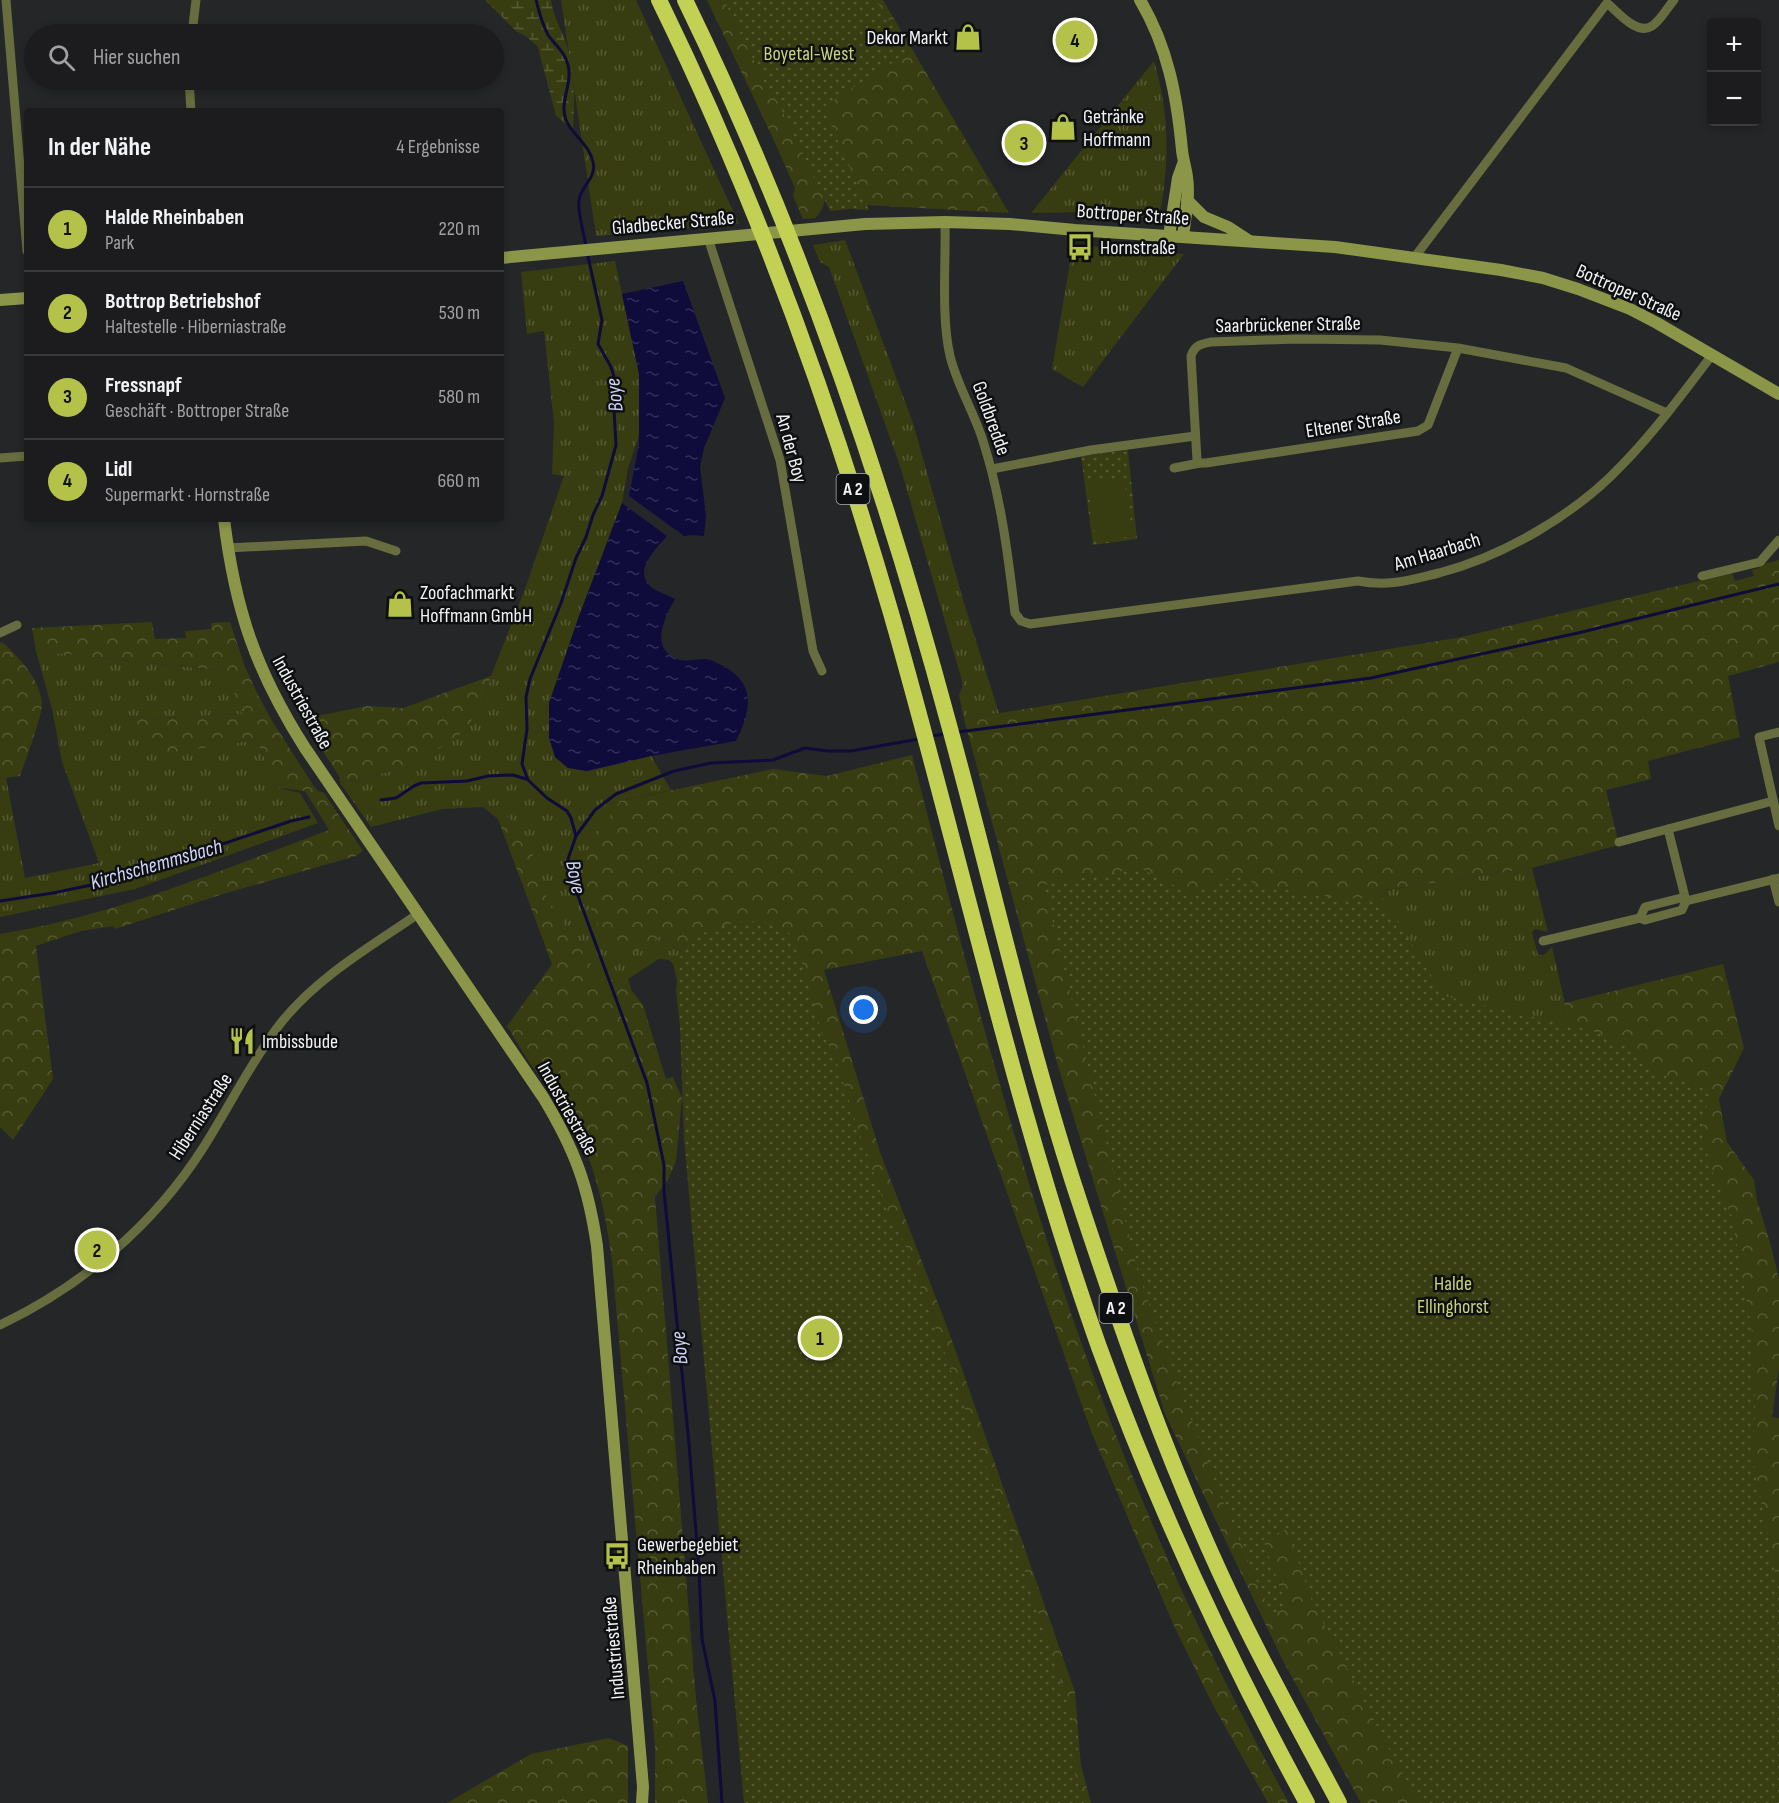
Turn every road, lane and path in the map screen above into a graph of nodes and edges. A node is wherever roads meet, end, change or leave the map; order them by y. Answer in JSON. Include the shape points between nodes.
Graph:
{"nodes":[{"id":1,"x":6,"y":0,"type":"edge"},
{"id":2,"x":196,"y":0,"type":"edge"},
{"id":3,"x":659,"y":0,"type":"edge"},
{"id":4,"x":686,"y":0,"type":"edge"},
{"id":5,"x":1140,"y":0,"type":"edge"},
{"id":6,"x":1674,"y":0,"type":"edge"},
{"id":7,"x":193,"y":24,"type":"edge"},
{"id":8,"x":190,"y":90,"type":"edge"},
{"id":9,"x":191,"y":108,"type":"edge"},
{"id":10,"x":1183,"y":164,"type":"junction"},
{"id":11,"x":1187,"y":200,"type":"junction"},
{"id":12,"x":24,"y":215,"type":"edge"},
{"id":13,"x":945,"y":222,"type":"junction"},
{"id":14,"x":848,"y":226,"type":"joint"},
{"id":15,"x":1169,"y":236,"type":"junction"},
{"id":16,"x":1183,"y":237,"type":"junction"},
{"id":17,"x":708,"y":238,"type":"junction"},
{"id":18,"x":1249,"y":240,"type":"junction"},
{"id":19,"x":504,"y":258,"type":"edge"},
{"id":20,"x":1414,"y":258,"type":"junction"},
{"id":21,"x":24,"y":298,"type":"edge"},
{"id":22,"x":0,"y":300,"type":"edge"},
{"id":23,"x":1458,"y":348,"type":"junction"},
{"id":24,"x":1712,"y":355,"type":"junction"},
{"id":25,"x":1779,"y":394,"type":"edge"},
{"id":26,"x":1667,"y":413,"type":"junction"},
{"id":27,"x":1195,"y":436,"type":"junction"},
{"id":28,"x":24,"y":456,"type":"edge"},
{"id":29,"x":0,"y":458,"type":"edge"},
{"id":30,"x":1200,"y":464,"type":"junction"},
{"id":31,"x":1174,"y":468,"type":"dead end"},
{"id":32,"x":992,"y":469,"type":"junction"},
{"id":33,"x":224,"y":522,"type":"edge"},
{"id":34,"x":1779,"y":540,"type":"edge"},
{"id":35,"x":228,"y":548,"type":"junction"},
{"id":36,"x":396,"y":551,"type":"dead end"},
{"id":37,"x":1702,"y":576,"type":"dead end"},
{"id":38,"x":1023,"y":622,"type":"joint"},
{"id":39,"x":17,"y":625,"type":"dead end"},
{"id":40,"x":0,"y":633,"type":"edge"},
{"id":41,"x":822,"y":671,"type":"dead end"},
{"id":42,"x":1779,"y":732,"type":"edge"},
{"id":43,"x":1773,"y":801,"type":"junction"},
{"id":44,"x":1779,"y":826,"type":"edge"},
{"id":45,"x":1668,"y":829,"type":"junction"},
{"id":46,"x":1619,"y":842,"type":"dead end"},
{"id":47,"x":1776,"y":879,"type":"edge"},
{"id":48,"x":1686,"y":901,"type":"junction"},
{"id":49,"x":1779,"y":902,"type":"edge"},
{"id":50,"x":418,"y":914,"type":"junction"},
{"id":51,"x":1543,"y":941,"type":"dead end"},
{"id":52,"x":0,"y":1325,"type":"edge"},
{"id":53,"x":642,"y":1803,"type":"edge"},
{"id":54,"x":1307,"y":1803,"type":"edge"},
{"id":55,"x":1340,"y":1803,"type":"edge"}],
"edges":[{"from":1,"to":12,"type":"street"},
{"from":2,"to":7,"type":"street"},
{"from":3,"to":54,"type":"highway","number":"A 2","via":[[770,253],[859,508],[923,729],[1020,1094],[1098,1344],[1183,1554],[1259,1714]]},
{"from":4,"to":55,"type":"highway","number":"A 2","via":[[781,213],[875,472],[949,722],[1045,1088],[1073,1182],[1153,1410],[1191,1507],[1239,1612]]},
{"from":5,"to":10,"type":"street","via":[[1170,69]]},
{"from":6,"to":20,"type":"street","via":[[1652,26],[1644,29],[1636,28],[1607,3]]},
{"from":8,"to":9,"type":"street"},
{"from":10,"to":11,"type":"street"},
{"from":10,"to":15,"type":"street"},
{"from":11,"to":16,"type":"street"},
{"from":11,"to":18,"type":"street","via":[[1204,217]]},
{"from":13,"to":14,"type":"street","name":"Bottroper Straße"},
{"from":13,"to":15,"type":"street","name":"Bottroper Straße"},
{"from":13,"to":32,"type":"street","name":"Goldbredde","via":[[946,333],[950,357]]},
{"from":14,"to":17,"type":"street","name":"Gladbecker Straße"},
{"from":15,"to":16,"type":"street","name":"Bottroper Straße"},
{"from":16,"to":18,"type":"street","name":"Bottroper Straße"},
{"from":17,"to":19,"type":"street","name":"Gladbecker Straße"},
{"from":17,"to":41,"type":"street","name":"An der Boy","via":[[780,460],[813,651]]},
{"from":18,"to":20,"type":"street","name":"Bottroper Straße"},
{"from":20,"to":24,"type":"street","name":"Bottroper Straße","via":[[1501,270],[1578,289],[1657,322]]},
{"from":21,"to":22,"type":"street"},
{"from":23,"to":26,"type":"street","name":"Saarbrückener Straße","via":[[1566,368]]},
{"from":23,"to":27,"type":"street","name":"Saarbrückener Straße","via":[[1380,340],[1200,344],[1191,356]]},
{"from":23,"to":30,"type":"street","name":"Eltener Straße","via":[[1430,420],[1418,431]]},
{"from":24,"to":25,"type":"street","name":"Bottroper Straße"},
{"from":24,"to":26,"type":"street","name":"Am Haarbach"},
{"from":26,"to":38,"type":"street","name":"Am Haarbach","via":[[1622,466],[1586,497],[1547,525],[1460,567],[1395,584],[1358,581],[1034,624]]},
{"from":27,"to":30,"type":"street"},
{"from":27,"to":32,"type":"street"},
{"from":28,"to":29,"type":"street"},
{"from":30,"to":31,"type":"street","name":"Eltener Straße"},
{"from":32,"to":38,"type":"street","name":"Goldbredde","via":[[1015,613]]},
{"from":33,"to":35,"type":"street","name":"Industriestraße"},
{"from":34,"to":37,"type":"street","via":[[1760,562]]},
{"from":35,"to":36,"type":"street","via":[[366,541]]},
{"from":35,"to":50,"type":"street","name":"Industriestraße","via":[[243,622],[278,703]]},
{"from":39,"to":40,"type":"street"},
{"from":42,"to":43,"type":"street","via":[[1759,737]]},
{"from":43,"to":44,"type":"street"},
{"from":43,"to":45,"type":"street"},
{"from":45,"to":46,"type":"street"},
{"from":45,"to":48,"type":"street"},
{"from":47,"to":48,"type":"street"},
{"from":47,"to":49,"type":"street"},
{"from":48,"to":51,"type":"street","via":[[1682,910]]},
{"from":50,"to":52,"type":"street","name":"Hiberniastraße","via":[[329,975],[294,1008],[267,1043],[186,1173],[134,1233],[69,1286]]},
{"from":50,"to":53,"type":"street","name":"Industriestraße","via":[[557,1120],[575,1156],[589,1199],[597,1246],[625,1555]]}]}
